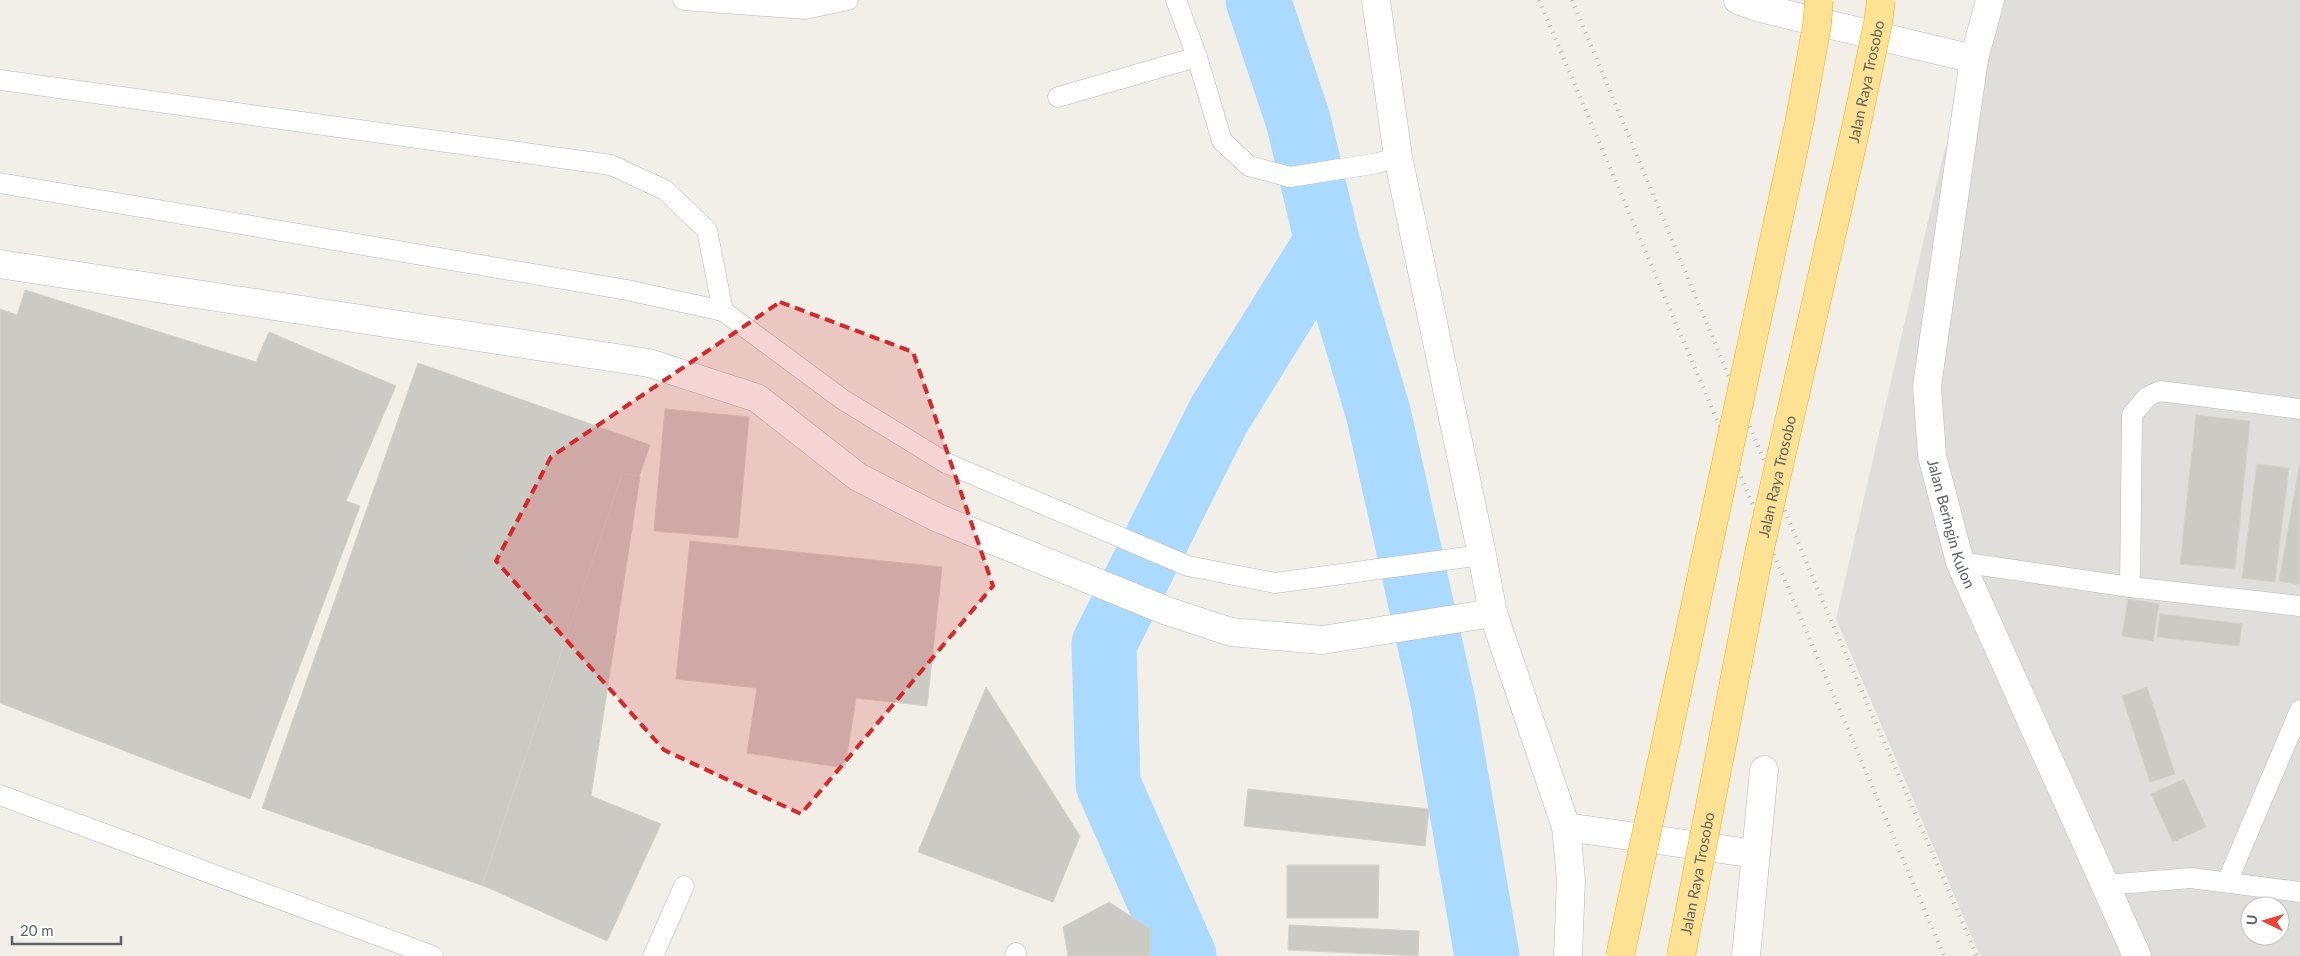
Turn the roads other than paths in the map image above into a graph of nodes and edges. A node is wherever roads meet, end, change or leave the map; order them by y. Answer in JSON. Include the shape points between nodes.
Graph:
{"nodes":[{"id":1,"x":683,"y":0,"type":"edge"},
{"id":2,"x":848,"y":0,"type":"edge"},
{"id":3,"x":1176,"y":0,"type":"edge"},
{"id":4,"x":1376,"y":0,"type":"edge"},
{"id":5,"x":1738,"y":0,"type":"edge"},
{"id":6,"x":1819,"y":0,"type":"edge"},
{"id":7,"x":1881,"y":0,"type":"edge"},
{"id":8,"x":1990,"y":0,"type":"edge"},
{"id":9,"x":1198,"y":57,"type":"junction"},
{"id":10,"x":1974,"y":59,"type":"junction"},
{"id":11,"x":0,"y":80,"type":"edge"},
{"id":12,"x":1058,"y":97,"type":"dead end"},
{"id":13,"x":1388,"y":160,"type":"junction"},
{"id":14,"x":0,"y":182,"type":"edge"},
{"id":15,"x":0,"y":264,"type":"edge"},
{"id":16,"x":722,"y":311,"type":"junction"},
{"id":17,"x":2300,"y":409,"type":"edge"},
{"id":18,"x":1482,"y":556,"type":"junction"},
{"id":19,"x":1960,"y":562,"type":"junction"},
{"id":20,"x":2130,"y":587,"type":"junction"},
{"id":21,"x":2300,"y":606,"type":"edge"},
{"id":22,"x":1493,"y":612,"type":"junction"},
{"id":23,"x":2300,"y":710,"type":"edge"},
{"id":24,"x":1764,"y":770,"type":"dead end"},
{"id":25,"x":0,"y":795,"type":"edge"},
{"id":26,"x":1566,"y":827,"type":"junction"},
{"id":27,"x":1756,"y":854,"type":"junction"},
{"id":28,"x":2227,"y":882,"type":"junction"},
{"id":29,"x":2105,"y":885,"type":"junction"},
{"id":30,"x":684,"y":886,"type":"dead end"},
{"id":31,"x":2300,"y":892,"type":"edge"},
{"id":32,"x":433,"y":956,"type":"edge"},
{"id":33,"x":654,"y":956,"type":"edge"},
{"id":34,"x":1568,"y":956,"type":"edge"},
{"id":35,"x":1620,"y":956,"type":"edge"},
{"id":36,"x":1681,"y":956,"type":"edge"},
{"id":37,"x":1746,"y":956,"type":"edge"},
{"id":38,"x":2137,"y":956,"type":"edge"}],
"edges":[{"from":1,"to":2,"type":"lane","via":[[805,9]]},
{"from":3,"to":9,"type":"lane"},
{"from":4,"to":13,"type":"street"},
{"from":5,"to":10,"type":"street"},
{"from":6,"to":35,"type":"highway","bridge":true,"via":[[1818,25],[1797,134]]},
{"from":7,"to":36,"type":"highway","name":"Jalan Raya Trosobo","bridge":true,"via":[[1855,132],[1759,553]]},
{"from":8,"to":10,"type":"street","name":"Jalan Beringin Kulon"},
{"from":9,"to":12,"type":"lane"},
{"from":9,"to":13,"type":"lane","via":[[1222,140],[1249,166],[1290,177]]},
{"from":10,"to":19,"type":"street","name":"Jalan Beringin Kulon","via":[[1927,386],[1932,456]]},
{"from":11,"to":16,"type":"lane","via":[[611,165],[665,190],[707,230]]},
{"from":13,"to":18,"type":"street"},
{"from":14,"to":16,"type":"lane","via":[[627,290]]},
{"from":15,"to":22,"type":"street","via":[[649,363],[757,398],[858,477],[938,518],[1166,611],[1231,632],[1322,640]]},
{"from":16,"to":18,"type":"lane","via":[[842,399],[946,463],[1188,566],[1276,583]]},
{"from":17,"to":20,"type":"lane","via":[[2160,391],[2147,397],[2132,415]]},
{"from":18,"to":22,"type":"street"},
{"from":19,"to":20,"type":"lane"},
{"from":19,"to":29,"type":"street","name":"Jalan Beringin Kulon"},
{"from":20,"to":21,"type":"lane"},
{"from":22,"to":26,"type":"street"},
{"from":23,"to":28,"type":"lane"},
{"from":24,"to":27,"type":"street"},
{"from":25,"to":32,"type":"lane"},
{"from":26,"to":27,"type":"street"},
{"from":26,"to":34,"type":"street","via":[[1572,880]]},
{"from":27,"to":37,"type":"street"},
{"from":28,"to":29,"type":"lane","via":[[2191,878]]},
{"from":28,"to":31,"type":"lane"},
{"from":29,"to":38,"type":"street","name":"Jalan Beringin Kulon"},
{"from":30,"to":33,"type":"lane"}]}
